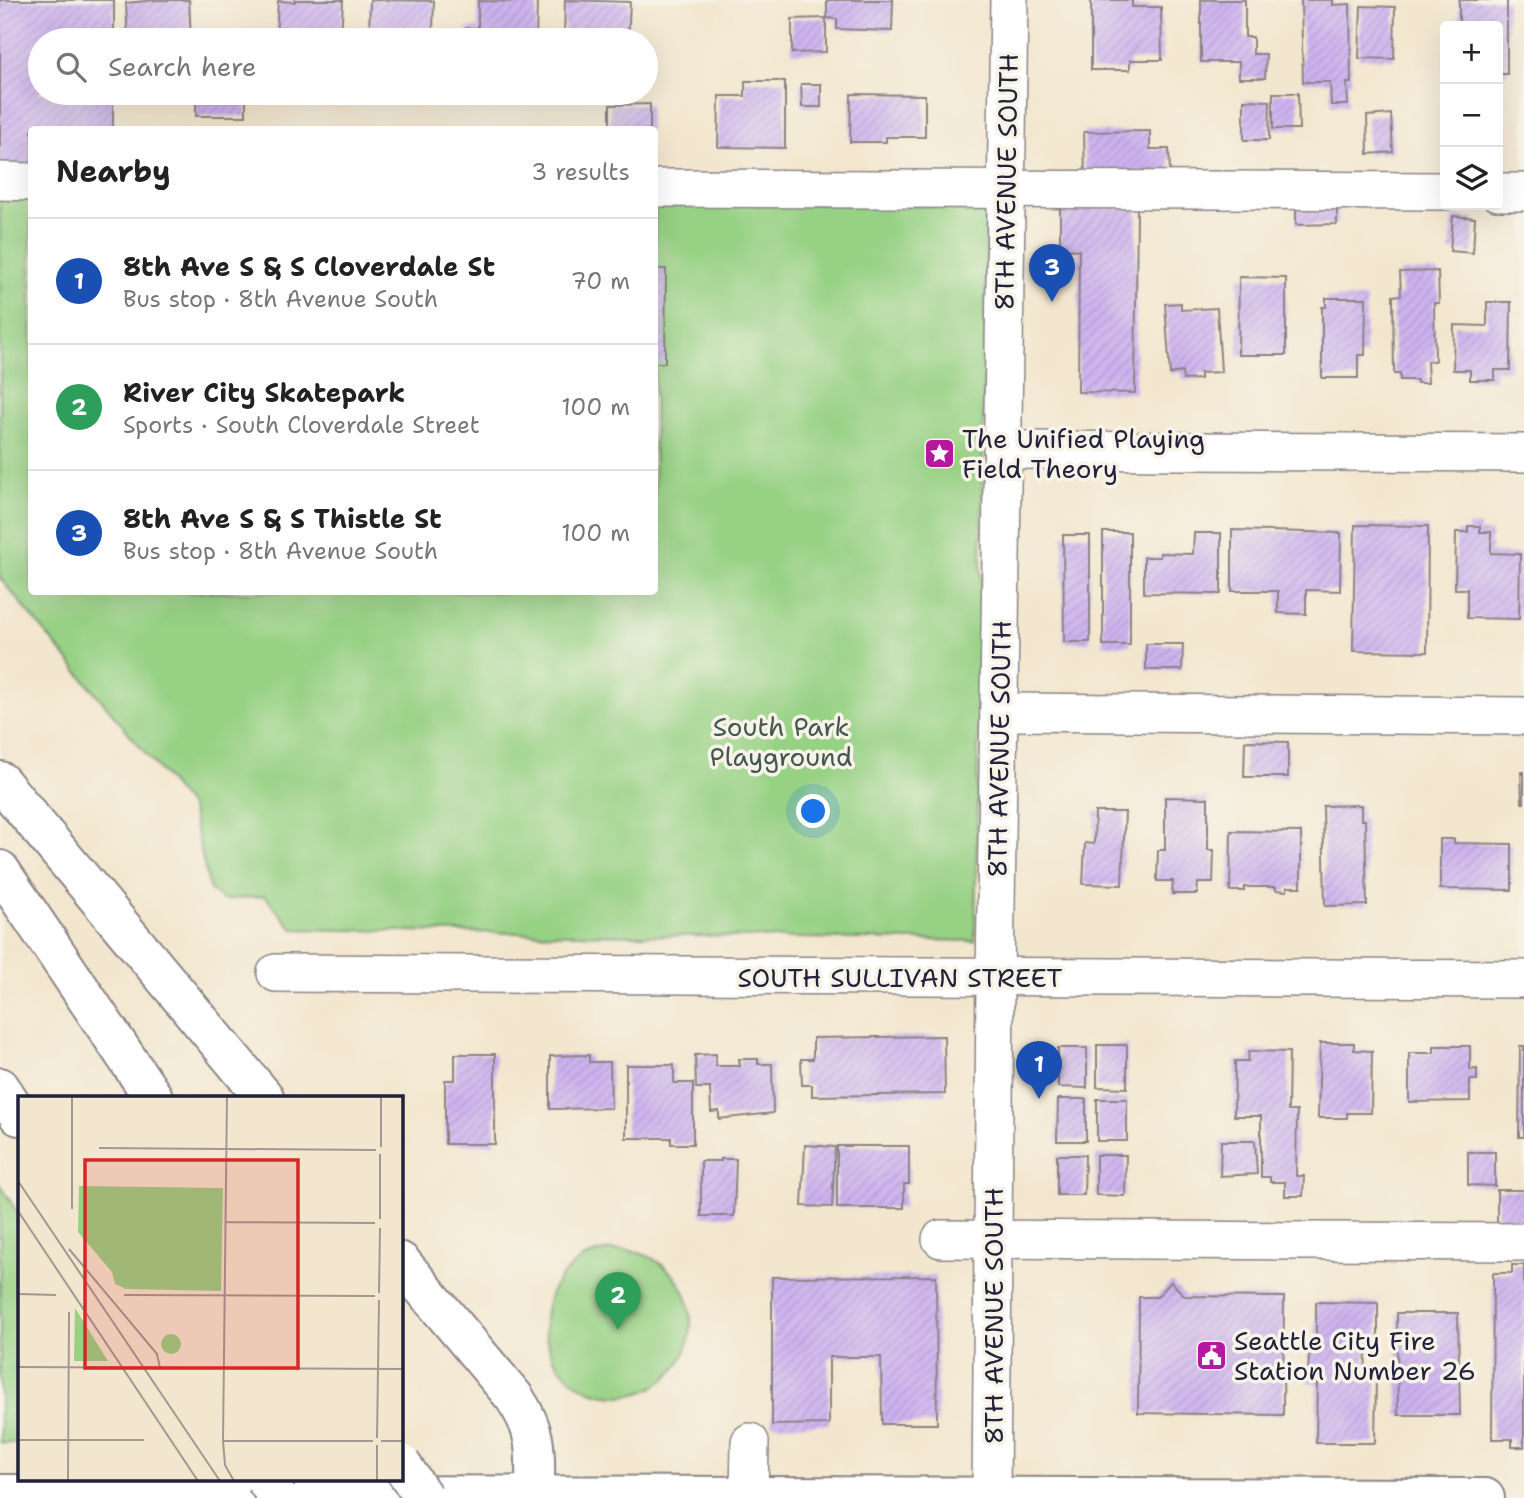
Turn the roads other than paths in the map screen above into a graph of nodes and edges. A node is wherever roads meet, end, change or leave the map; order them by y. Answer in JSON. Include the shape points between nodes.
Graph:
{"nodes":[{"id":1,"x":1009,"y":0,"type":"edge"},
{"id":2,"x":0,"y":181,"type":"edge"},
{"id":3,"x":28,"y":181,"type":"edge"},
{"id":4,"x":658,"y":188,"type":"edge"},
{"id":5,"x":1005,"y":189,"type":"junction"},
{"id":6,"x":1440,"y":191,"type":"edge"},
{"id":7,"x":1503,"y":192,"type":"edge"},
{"id":8,"x":1524,"y":192,"type":"edge"},
{"id":9,"x":1002,"y":450,"type":"junction"},
{"id":10,"x":1524,"y":453,"type":"edge"},
{"id":11,"x":999,"y":712,"type":"junction"},
{"id":12,"x":1524,"y":716,"type":"edge"},
{"id":13,"x":0,"y":780,"type":"edge"},
{"id":14,"x":0,"y":870,"type":"edge"},
{"id":15,"x":276,"y":973,"type":"dead end"},
{"id":16,"x":995,"y":978,"type":"junction"},
{"id":17,"x":1524,"y":979,"type":"edge"},
{"id":18,"x":0,"y":1087,"type":"edge"},
{"id":19,"x":152,"y":1096,"type":"edge"},
{"id":20,"x":263,"y":1096,"type":"edge"},
{"id":21,"x":18,"y":1114,"type":"edge"},
{"id":22,"x":941,"y":1239,"type":"dead end"},
{"id":23,"x":993,"y":1240,"type":"junction"},
{"id":24,"x":1524,"y":1241,"type":"edge"},
{"id":25,"x":402,"y":1263,"type":"edge"},
{"id":26,"x":750,"y":1442,"type":"dead end"},
{"id":27,"x":402,"y":1465,"type":"edge"},
{"id":28,"x":266,"y":1480,"type":"edge"},
{"id":29,"x":0,"y":1494,"type":"edge"},
{"id":30,"x":535,"y":1494,"type":"junction"},
{"id":31,"x":749,"y":1496,"type":"junction"},
{"id":32,"x":991,"y":1497,"type":"edge"},
{"id":33,"x":278,"y":1498,"type":"edge"},
{"id":34,"x":424,"y":1498,"type":"edge"},
{"id":35,"x":1485,"y":1498,"type":"edge"}],
"edges":[{"from":1,"to":5,"type":"street","name":"8TH AVENUE SOUTH"},
{"from":2,"to":3,"type":"street"},
{"from":4,"to":5,"type":"street"},
{"from":5,"to":6,"type":"street"},
{"from":5,"to":9,"type":"street","name":"8TH AVENUE SOUTH"},
{"from":7,"to":8,"type":"street"},
{"from":9,"to":10,"type":"street"},
{"from":9,"to":11,"type":"street","name":"8TH AVENUE SOUTH"},
{"from":11,"to":12,"type":"street"},
{"from":11,"to":16,"type":"street","name":"8TH AVENUE SOUTH"},
{"from":13,"to":20,"type":"main road"},
{"from":14,"to":19,"type":"main road"},
{"from":15,"to":16,"type":"street","name":"SOUTH SULLIVAN STREET"},
{"from":16,"to":17,"type":"street","name":"SOUTH SULLIVAN STREET"},
{"from":16,"to":23,"type":"street","name":"8TH AVENUE SOUTH"},
{"from":18,"to":21,"type":"main road"},
{"from":22,"to":23,"type":"street"},
{"from":23,"to":24,"type":"street"},
{"from":23,"to":32,"type":"street","name":"8TH AVENUE SOUTH"},
{"from":25,"to":30,"type":"main road","via":[[527,1417],[535,1441]]},
{"from":26,"to":31,"type":"street"},
{"from":27,"to":34,"type":"main road","bridge":true},
{"from":28,"to":33,"type":"main road","bridge":true},
{"from":29,"to":30,"type":"main road"},
{"from":30,"to":31,"type":"main road"},
{"from":31,"to":32,"type":"main road"},
{"from":32,"to":35,"type":"main road"}]}
